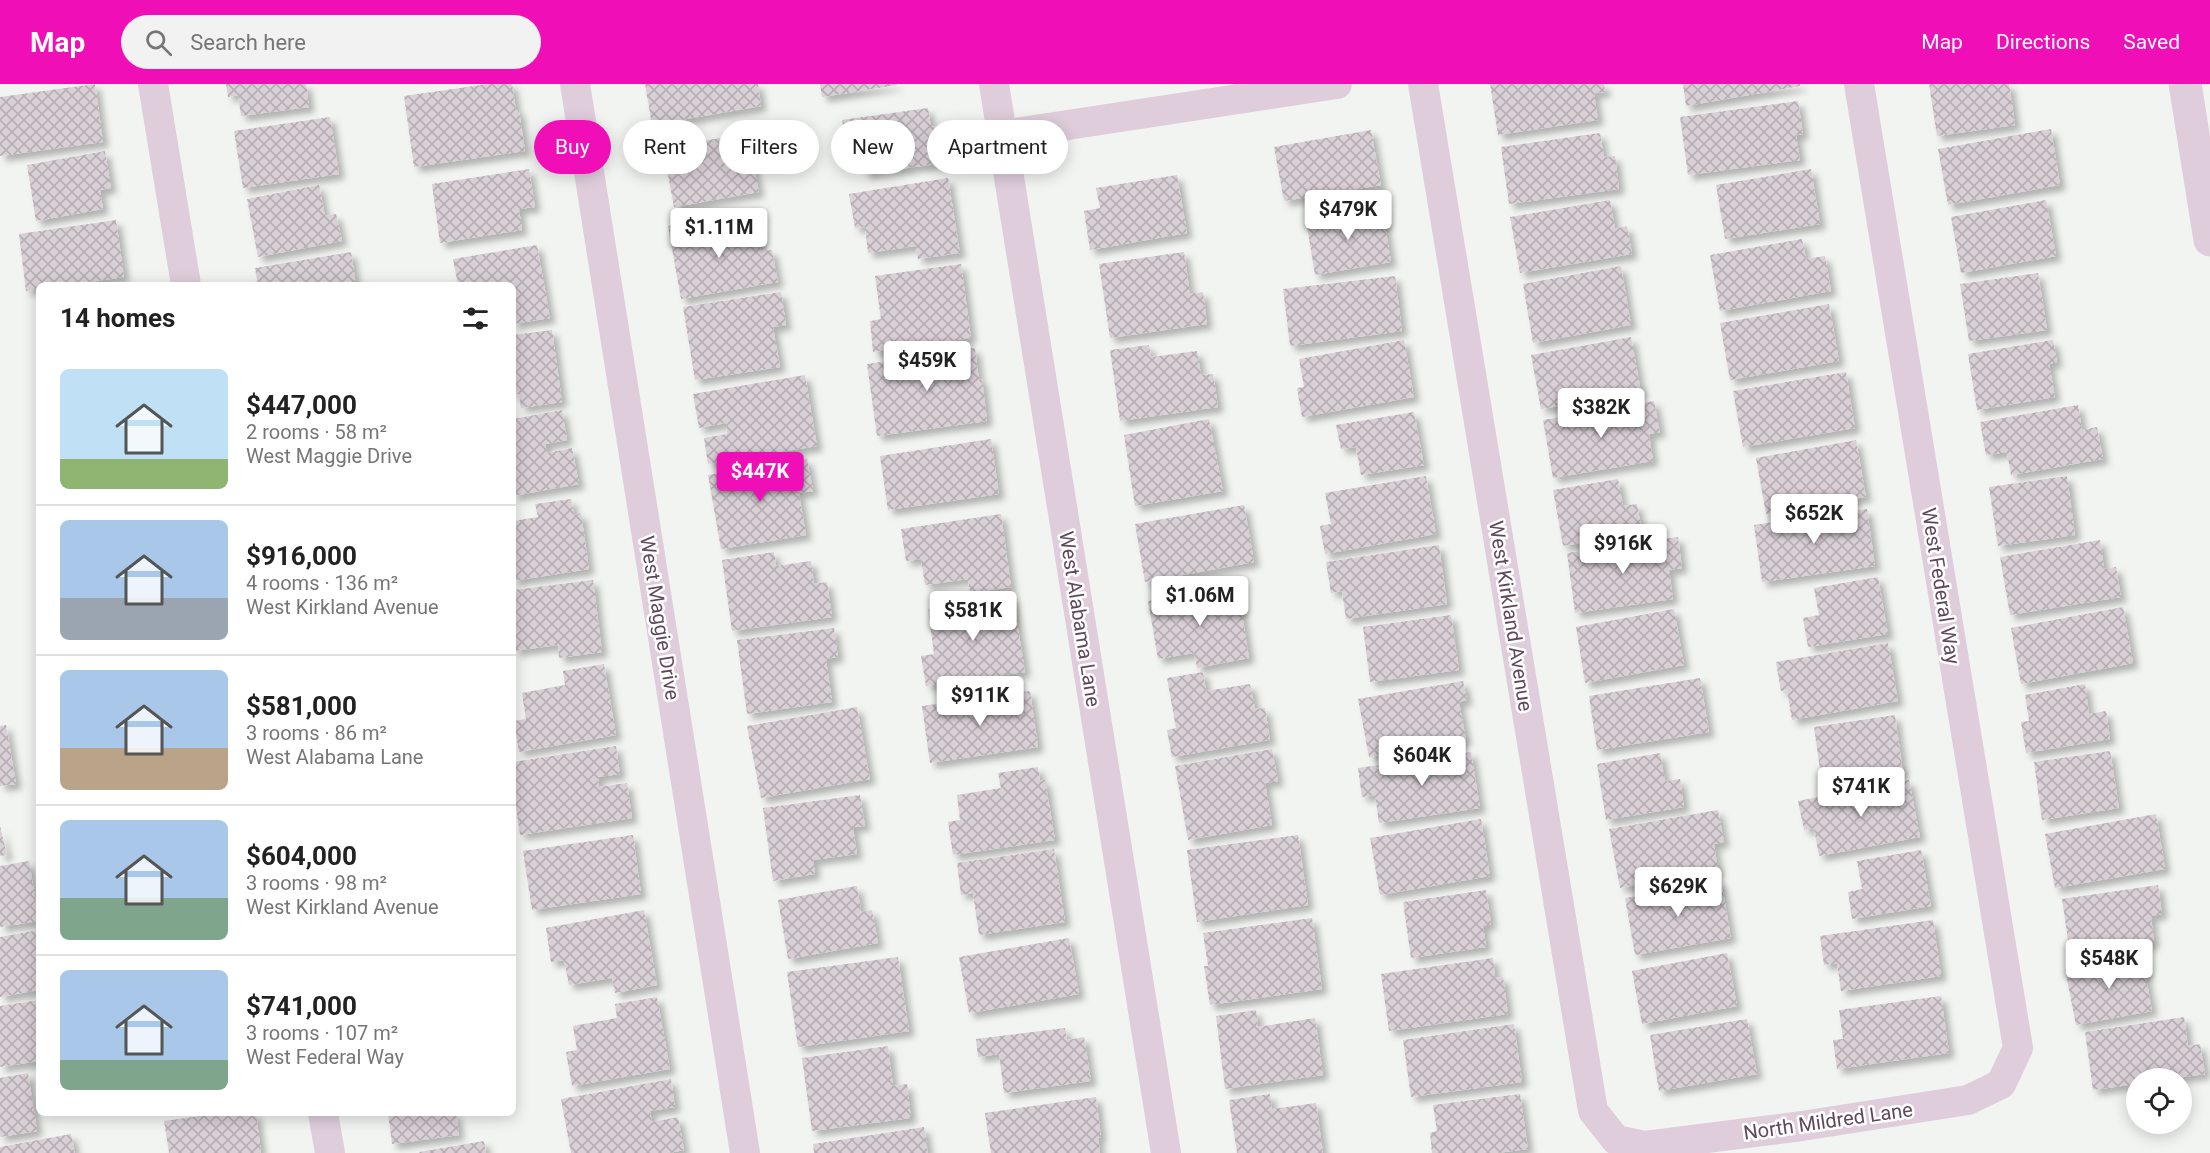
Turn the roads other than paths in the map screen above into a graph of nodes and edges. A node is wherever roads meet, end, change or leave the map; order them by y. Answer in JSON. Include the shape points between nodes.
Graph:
{"nodes":[{"id":1,"x":153,"y":84,"type":"edge"},
{"id":2,"x":575,"y":84,"type":"edge"},
{"id":3,"x":994,"y":84,"type":"edge"},
{"id":4,"x":1337,"y":84,"type":"edge"},
{"id":5,"x":1423,"y":84,"type":"edge"},
{"id":6,"x":1859,"y":84,"type":"edge"},
{"id":7,"x":2185,"y":84,"type":"edge"},
{"id":8,"x":1000,"y":120,"type":"edge"},
{"id":9,"x":1068,"y":125,"type":"edge"},
{"id":10,"x":1008,"y":174,"type":"edge"},
{"id":11,"x":2210,"y":240,"type":"edge"},
{"id":12,"x":186,"y":282,"type":"edge"},
{"id":13,"x":2001,"y":1084,"type":"joint"},
{"id":14,"x":324,"y":1116,"type":"edge"},
{"id":15,"x":1616,"y":1140,"type":"joint"},
{"id":16,"x":1804,"y":1140,"type":"edge"},
{"id":17,"x":330,"y":1153,"type":"edge"},
{"id":18,"x":745,"y":1153,"type":"edge"},
{"id":19,"x":1166,"y":1153,"type":"edge"}],
"edges":[{"from":1,"to":12,"type":"street"},
{"from":2,"to":18,"type":"street","name":"West Maggie Drive"},
{"from":3,"to":8,"type":"street","name":"West Alabama Lane"},
{"from":4,"to":9,"type":"street"},
{"from":5,"to":15,"type":"street","name":"West Kirkland Avenue","via":[[1593,1111]]},
{"from":6,"to":13,"type":"street","name":"West Federal Way","via":[[2018,1048]]},
{"from":7,"to":11,"type":"street"},
{"from":10,"to":19,"type":"street","name":"West Alabama Lane"},
{"from":13,"to":16,"type":"street","name":"North Mildred Lane","via":[[1968,1100]]},
{"from":14,"to":17,"type":"street"},
{"from":15,"to":16,"type":"street","name":"North Mildred Lane","via":[[1645,1146]]}]}
